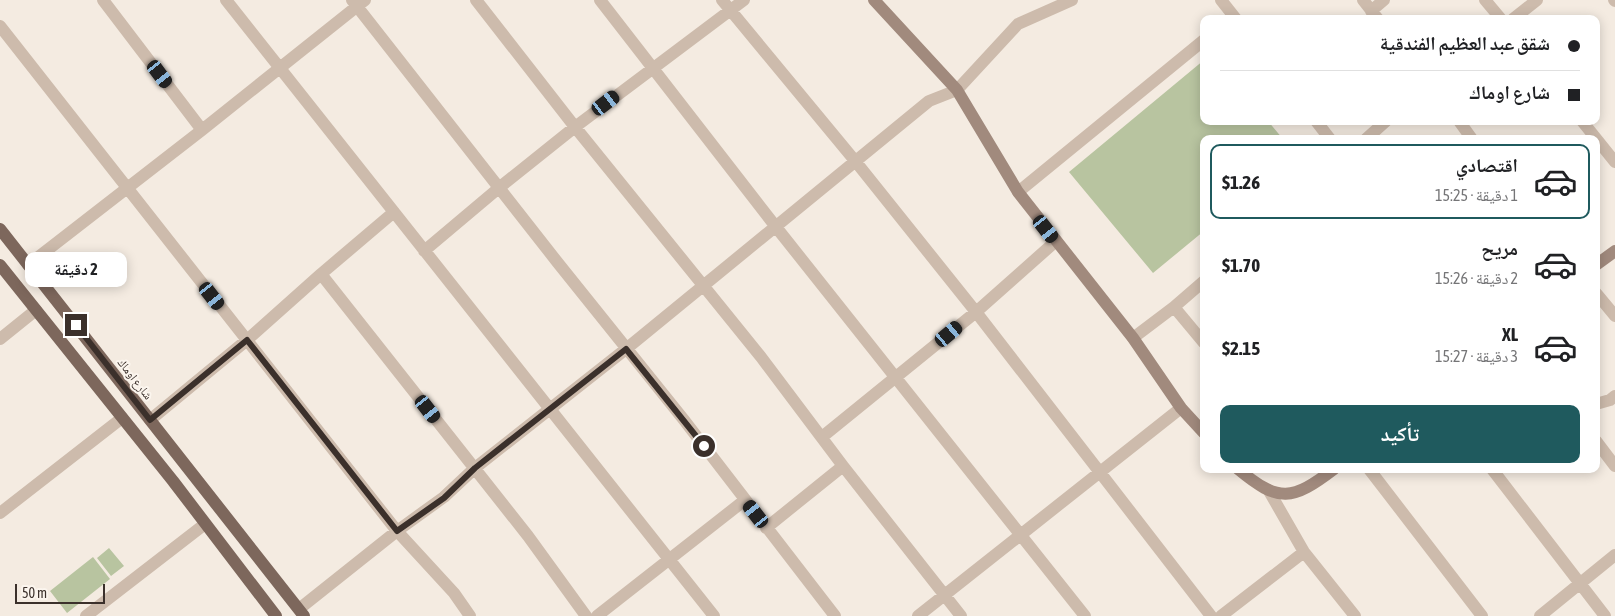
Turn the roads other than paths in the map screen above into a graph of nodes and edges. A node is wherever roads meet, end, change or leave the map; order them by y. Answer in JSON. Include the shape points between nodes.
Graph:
{"nodes":[{"id":1,"x":103,"y":0,"type":"edge"},
{"id":2,"x":226,"y":0,"type":"edge"},
{"id":3,"x":476,"y":0,"type":"edge"},
{"id":4,"x":600,"y":0,"type":"edge"},
{"id":5,"x":722,"y":0,"type":"edge"},
{"id":6,"x":744,"y":0,"type":"edge"},
{"id":7,"x":874,"y":0,"type":"edge"},
{"id":8,"x":1072,"y":0,"type":"edge"},
{"id":9,"x":1221,"y":0,"type":"edge"},
{"id":10,"x":1363,"y":0,"type":"edge"},
{"id":11,"x":1384,"y":0,"type":"edge"},
{"id":12,"x":1485,"y":0,"type":"edge"},
{"id":13,"x":1537,"y":0,"type":"edge"},
{"id":14,"x":358,"y":2,"type":"edge"},
{"id":15,"x":730,"y":11,"type":"junction"},
{"id":16,"x":1231,"y":15,"type":"edge"},
{"id":17,"x":1375,"y":15,"type":"edge"},
{"id":18,"x":1498,"y":15,"type":"edge"},
{"id":19,"x":1518,"y":15,"type":"edge"},
{"id":20,"x":0,"y":26,"type":"edge"},
{"id":21,"x":1200,"y":43,"type":"edge"},
{"id":22,"x":280,"y":68,"type":"junction"},
{"id":23,"x":653,"y":68,"type":"junction"},
{"id":24,"x":958,"y":90,"type":"junction"},
{"id":25,"x":1319,"y":125,"type":"edge"},
{"id":26,"x":1382,"y":125,"type":"edge"},
{"id":27,"x":1585,"y":125,"type":"edge"},
{"id":28,"x":575,"y":127,"type":"junction"},
{"id":29,"x":202,"y":130,"type":"junction"},
{"id":30,"x":1327,"y":135,"type":"edge"},
{"id":31,"x":1370,"y":135,"type":"edge"},
{"id":32,"x":1593,"y":135,"type":"edge"},
{"id":33,"x":1600,"y":143,"type":"edge"},
{"id":34,"x":856,"y":162,"type":"junction"},
{"id":35,"x":1615,"y":162,"type":"edge"},
{"id":36,"x":500,"y":187,"type":"junction"},
{"id":37,"x":128,"y":188,"type":"junction"},
{"id":38,"x":1018,"y":192,"type":"junction"},
{"id":39,"x":394,"y":212,"type":"junction"},
{"id":40,"x":776,"y":227,"type":"junction"},
{"id":41,"x":0,"y":230,"type":"edge"},
{"id":42,"x":1056,"y":241,"type":"junction"},
{"id":43,"x":424,"y":251,"type":"junction"},
{"id":44,"x":1615,"y":251,"type":"edge"},
{"id":45,"x":1600,"y":262,"type":"edge"},
{"id":46,"x":0,"y":265,"type":"edge"},
{"id":47,"x":28,"y":265,"type":"junction"},
{"id":48,"x":321,"y":274,"type":"junction"},
{"id":49,"x":1200,"y":284,"type":"edge"},
{"id":50,"x":703,"y":285,"type":"junction"},
{"id":51,"x":1600,"y":298,"type":"edge"},
{"id":52,"x":1174,"y":307,"type":"junction"},
{"id":53,"x":36,"y":310,"type":"junction"},
{"id":54,"x":976,"y":312,"type":"junction"},
{"id":55,"x":1615,"y":316,"type":"edge"},
{"id":56,"x":1133,"y":338,"type":"junction"},
{"id":57,"x":1200,"y":338,"type":"edge"},
{"id":58,"x":0,"y":339,"type":"edge"},
{"id":59,"x":247,"y":340,"type":"junction"},
{"id":60,"x":626,"y":349,"type":"junction"},
{"id":61,"x":897,"y":377,"type":"junction"},
{"id":62,"x":1615,"y":396,"type":"edge"},
{"id":63,"x":1600,"y":403,"type":"edge"},
{"id":64,"x":1181,"y":408,"type":"junction"},
{"id":65,"x":550,"y":410,"type":"junction"},
{"id":66,"x":122,"y":418,"type":"junction"},
{"id":67,"x":150,"y":420,"type":"junction"},
{"id":68,"x":1200,"y":429,"type":"edge"},
{"id":69,"x":822,"y":438,"type":"junction"},
{"id":70,"x":1600,"y":446,"type":"edge"},
{"id":71,"x":843,"y":466,"type":"junction"},
{"id":72,"x":1615,"y":466,"type":"edge"},
{"id":73,"x":475,"y":468,"type":"junction"},
{"id":74,"x":1099,"y":472,"type":"junction"},
{"id":75,"x":1243,"y":473,"type":"edge"},
{"id":76,"x":1329,"y":473,"type":"edge"},
{"id":77,"x":1372,"y":473,"type":"edge"},
{"id":78,"x":1496,"y":473,"type":"edge"},
{"id":79,"x":1269,"y":491,"type":"junction"},
{"id":80,"x":745,"y":500,"type":"junction"},
{"id":81,"x":0,"y":512,"type":"edge"},
{"id":82,"x":205,"y":524,"type":"junction"},
{"id":83,"x":766,"y":528,"type":"junction"},
{"id":84,"x":397,"y":531,"type":"junction"},
{"id":85,"x":1021,"y":534,"type":"junction"},
{"id":86,"x":1304,"y":552,"type":"junction"},
{"id":87,"x":1615,"y":555,"type":"edge"},
{"id":88,"x":669,"y":559,"type":"junction"},
{"id":89,"x":1580,"y":583,"type":"junction"},
{"id":90,"x":944,"y":595,"type":"junction"},
{"id":91,"x":301,"y":612,"type":"edge"},
{"id":92,"x":86,"y":616,"type":"edge"},
{"id":93,"x":276,"y":616,"type":"edge"},
{"id":94,"x":470,"y":616,"type":"edge"},
{"id":95,"x":586,"y":616,"type":"edge"},
{"id":96,"x":597,"y":616,"type":"edge"},
{"id":97,"x":714,"y":616,"type":"edge"},
{"id":98,"x":835,"y":616,"type":"edge"},
{"id":99,"x":918,"y":616,"type":"edge"},
{"id":100,"x":961,"y":616,"type":"edge"},
{"id":101,"x":1086,"y":616,"type":"edge"},
{"id":102,"x":1211,"y":616,"type":"edge"},
{"id":103,"x":1221,"y":616,"type":"edge"},
{"id":104,"x":1355,"y":616,"type":"edge"},
{"id":105,"x":1482,"y":616,"type":"edge"},
{"id":106,"x":1540,"y":616,"type":"edge"},
{"id":107,"x":1605,"y":616,"type":"edge"}],
"edges":[{"from":1,"to":29,"type":"street"},
{"from":2,"to":22,"type":"street"},
{"from":3,"to":28,"type":"street"},
{"from":4,"to":23,"type":"street"},
{"from":5,"to":15,"type":"street"},
{"from":6,"to":15,"type":"street"},
{"from":7,"to":24,"type":"street"},
{"from":8,"to":24,"type":"street","via":[[1018,24]]},
{"from":9,"to":16,"type":"street"},
{"from":10,"to":17,"type":"street"},
{"from":11,"to":17,"type":"street"},
{"from":12,"to":18,"type":"street"},
{"from":13,"to":19,"type":"street"},
{"from":14,"to":22,"type":"street"},
{"from":14,"to":36,"type":"street"},
{"from":15,"to":23,"type":"street"},
{"from":15,"to":34,"type":"street"},
{"from":20,"to":37,"type":"street"},
{"from":21,"to":38,"type":"street"},
{"from":22,"to":29,"type":"street"},
{"from":22,"to":39,"type":"street"},
{"from":23,"to":28,"type":"street"},
{"from":23,"to":40,"type":"street"},
{"from":24,"to":34,"type":"street","via":[[929,101]]},
{"from":24,"to":38,"type":"street"},
{"from":25,"to":30,"type":"street"},
{"from":26,"to":31,"type":"street"},
{"from":27,"to":32,"type":"street"},
{"from":28,"to":36,"type":"street"},
{"from":28,"to":50,"type":"street"},
{"from":29,"to":37,"type":"street"},
{"from":33,"to":35,"type":"street"},
{"from":34,"to":40,"type":"street"},
{"from":34,"to":54,"type":"street"},
{"from":36,"to":43,"type":"street"},
{"from":36,"to":60,"type":"street"},
{"from":37,"to":47,"type":"street"},
{"from":37,"to":59,"type":"street"},
{"from":38,"to":42,"type":"street"},
{"from":39,"to":43,"type":"street"},
{"from":39,"to":48,"type":"street"},
{"from":40,"to":50,"type":"street"},
{"from":40,"to":61,"type":"street"},
{"from":41,"to":47,"type":"main road","name":"شارع اوماك"},
{"from":42,"to":54,"type":"street"},
{"from":42,"to":56,"type":"street"},
{"from":43,"to":65,"type":"street"},
{"from":44,"to":45,"type":"street"},
{"from":46,"to":53,"type":"main road"},
{"from":47,"to":67,"type":"main road","name":"شارع اوماك"},
{"from":48,"to":59,"type":"street"},
{"from":48,"to":73,"type":"street"},
{"from":49,"to":52,"type":"street"},
{"from":50,"to":60,"type":"street"},
{"from":50,"to":69,"type":"street"},
{"from":51,"to":55,"type":"street"},
{"from":52,"to":56,"type":"street"},
{"from":52,"to":57,"type":"street"},
{"from":53,"to":58,"type":"street"},
{"from":53,"to":66,"type":"main road"},
{"from":54,"to":61,"type":"street"},
{"from":54,"to":74,"type":"street"},
{"from":56,"to":64,"type":"street"},
{"from":59,"to":67,"type":"street"},
{"from":59,"to":84,"type":"street"},
{"from":60,"to":65,"type":"street"},
{"from":60,"to":80,"type":"street"},
{"from":61,"to":69,"type":"street"},
{"from":61,"to":85,"type":"street"},
{"from":62,"to":63,"type":"street"},
{"from":64,"to":68,"type":"street"},
{"from":64,"to":74,"type":"street"},
{"from":65,"to":73,"type":"street"},
{"from":65,"to":88,"type":"street"},
{"from":66,"to":81,"type":"street"},
{"from":66,"to":82,"type":"main road"},
{"from":67,"to":91,"type":"main road","name":"شارع اوماك"},
{"from":69,"to":71,"type":"street"},
{"from":70,"to":72,"type":"street"},
{"from":71,"to":83,"type":"street"},
{"from":71,"to":90,"type":"street"},
{"from":73,"to":84,"type":"street","via":[[444,498]]},
{"from":73,"to":95,"type":"street"},
{"from":74,"to":85,"type":"street"},
{"from":74,"to":102,"type":"street"},
{"from":75,"to":79,"type":"street"},
{"from":76,"to":79,"type":"street","via":[[1295,493]]},
{"from":77,"to":105,"type":"street"},
{"from":78,"to":89,"type":"street"},
{"from":79,"to":86,"type":"street"},
{"from":80,"to":83,"type":"street"},
{"from":80,"to":88,"type":"street"},
{"from":82,"to":92,"type":"street"},
{"from":82,"to":93,"type":"main road"},
{"from":83,"to":98,"type":"street"},
{"from":84,"to":91,"type":"street"},
{"from":84,"to":94,"type":"street","via":[[454,593]]},
{"from":85,"to":90,"type":"street"},
{"from":85,"to":101,"type":"street"},
{"from":86,"to":103,"type":"street"},
{"from":86,"to":104,"type":"street"},
{"from":87,"to":89,"type":"street"},
{"from":88,"to":96,"type":"street"},
{"from":88,"to":97,"type":"street"},
{"from":89,"to":106,"type":"street"},
{"from":89,"to":107,"type":"street"},
{"from":90,"to":99,"type":"street"},
{"from":90,"to":100,"type":"street"}]}
